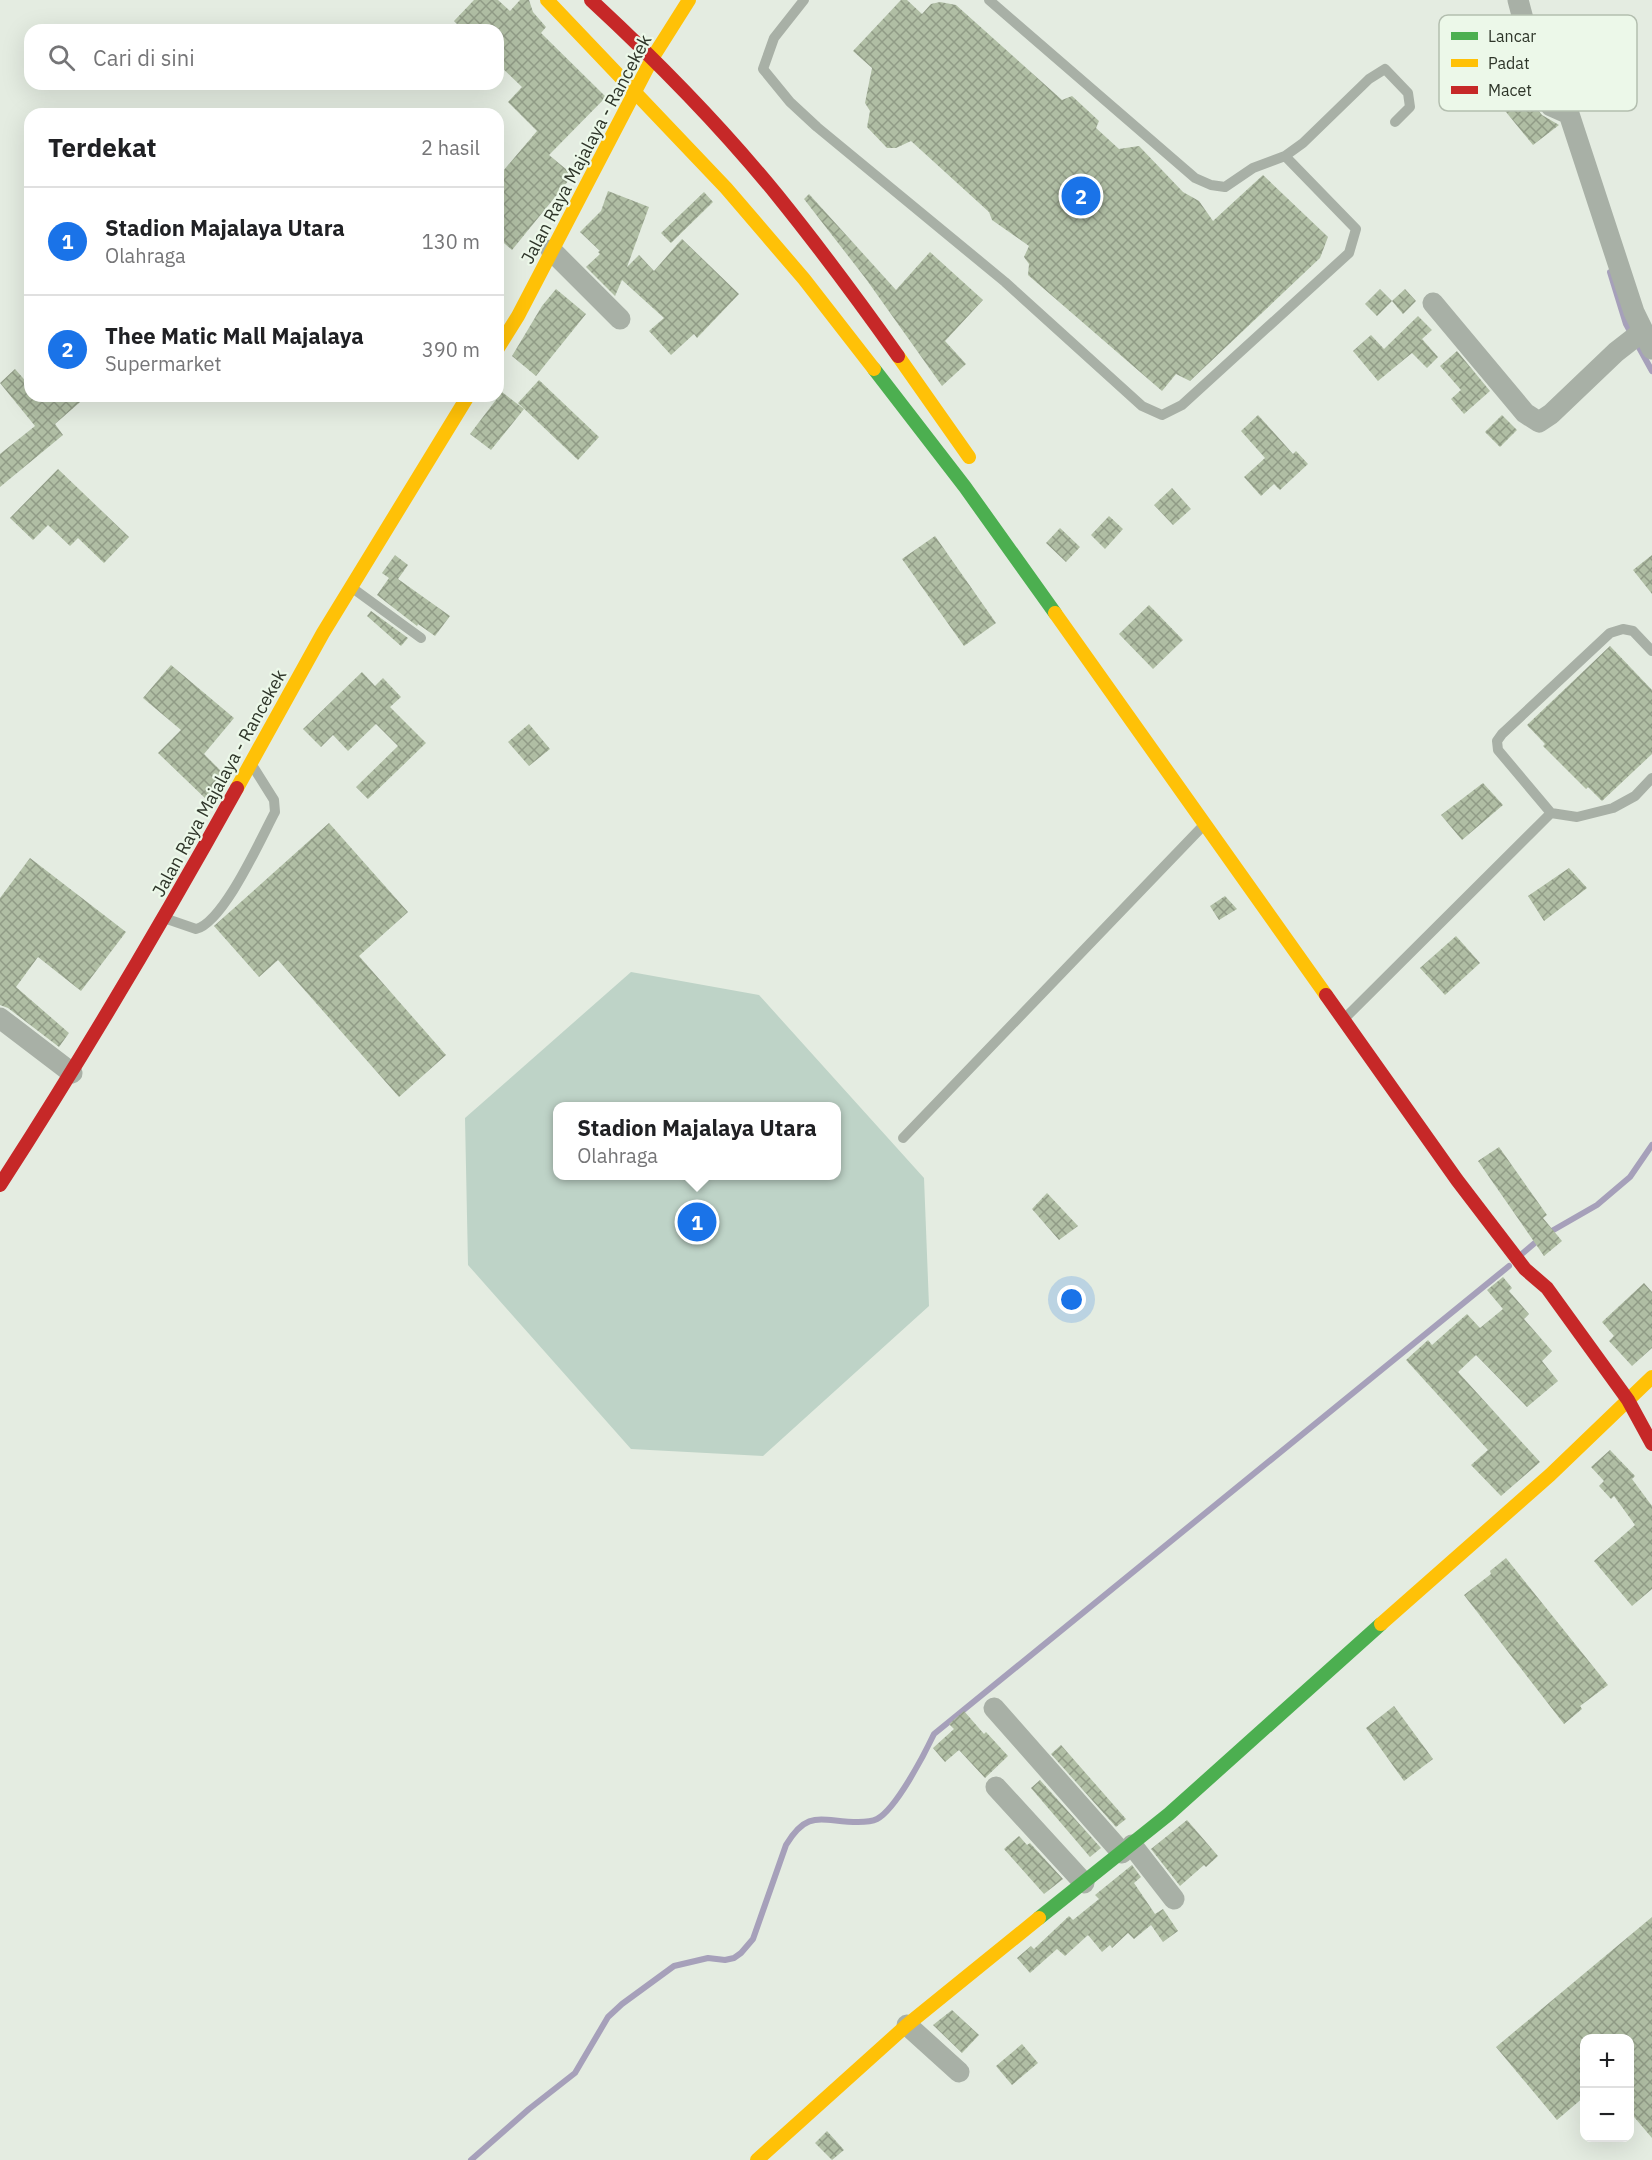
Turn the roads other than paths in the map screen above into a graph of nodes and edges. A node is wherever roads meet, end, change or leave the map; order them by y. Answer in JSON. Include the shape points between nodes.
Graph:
{"nodes":[{"id":1,"x":547,"y":0,"type":"edge"},
{"id":2,"x":591,"y":0,"type":"edge"},
{"id":3,"x":689,"y":0,"type":"edge"},
{"id":4,"x":804,"y":0,"type":"edge"},
{"id":5,"x":989,"y":0,"type":"edge"},
{"id":6,"x":1518,"y":0,"type":"edge"},
{"id":7,"x":1522,"y":15,"type":"edge"},
{"id":8,"x":653,"y":57,"type":"junction"},
{"id":9,"x":636,"y":91,"type":"junction"},
{"id":10,"x":1562,"y":111,"type":"edge"},
{"id":11,"x":1395,"y":122,"type":"dead end"},
{"id":12,"x":1285,"y":156,"type":"junction"},
{"id":13,"x":551,"y":250,"type":"junction"},
{"id":14,"x":1432,"y":303,"type":"dead end"},
{"id":15,"x":620,"y":319,"type":"dead end"},
{"id":16,"x":504,"y":338,"type":"edge"},
{"id":17,"x":1644,"y":339,"type":"edge"},
{"id":18,"x":464,"y":402,"type":"edge"},
{"id":19,"x":977,"y":469,"type":"dead end"},
{"id":20,"x":351,"y":587,"type":"junction"},
{"id":21,"x":421,"y":638,"type":"dead end"},
{"id":22,"x":1652,"y":651,"type":"edge"},
{"id":23,"x":250,"y":762,"type":"junction"},
{"id":24,"x":1652,"y":778,"type":"edge"},
{"id":25,"x":1551,"y":813,"type":"junction"},
{"id":26,"x":1205,"y":824,"type":"junction"},
{"id":27,"x":165,"y":918,"type":"junction"},
{"id":28,"x":0,"y":1018,"type":"edge"},
{"id":29,"x":1343,"y":1020,"type":"junction"},
{"id":30,"x":72,"y":1073,"type":"junction"},
{"id":31,"x":903,"y":1138,"type":"dead end"},
{"id":32,"x":0,"y":1185,"type":"edge"},
{"id":33,"x":1532,"y":1256,"type":"dead end"},
{"id":34,"x":1547,"y":1288,"type":"junction"},
{"id":35,"x":1652,"y":1377,"type":"edge"},
{"id":36,"x":1628,"y":1400,"type":"junction"},
{"id":37,"x":1652,"y":1444,"type":"edge"},
{"id":38,"x":994,"y":1708,"type":"dead end"},
{"id":39,"x":996,"y":1787,"type":"dead end"},
{"id":40,"x":1127,"y":1849,"type":"junction"},
{"id":41,"x":1084,"y":1883,"type":"junction"},
{"id":42,"x":1174,"y":1899,"type":"dead end"},
{"id":43,"x":907,"y":2025,"type":"junction"},
{"id":44,"x":959,"y":2073,"type":"dead end"},
{"id":45,"x":757,"y":2160,"type":"edge"}],
"edges":[{"from":1,"to":9,"type":"main road"},
{"from":2,"to":8,"type":"main road"},
{"from":3,"to":8,"type":"main road","name":"Jalan Raya Majalaya - Rancekek"},
{"from":4,"to":12,"type":"lane","via":[[774,38],[764,69],[790,102],[1005,282],[1142,406],[1162,415],[1182,405],[1349,254],[1356,229]]},
{"from":5,"to":12,"type":"lane","via":[[1195,178],[1225,187],[1253,168]]},
{"from":6,"to":7,"type":"street"},
{"from":8,"to":9,"type":"main road","name":"Jalan Raya Majalaya - Rancekek"},
{"from":8,"to":19,"type":"main road","via":[[775,194],[853,293]]},
{"from":9,"to":13,"type":"main road","name":"Jalan Raya Majalaya - Rancekek"},
{"from":9,"to":26,"type":"main road","via":[[804,279],[870,364],[965,487]]},
{"from":10,"to":17,"type":"street","via":[[1569,114]]},
{"from":11,"to":12,"type":"lane","via":[[1410,107],[1408,93],[1385,69]]},
{"from":13,"to":15,"type":"street"},
{"from":13,"to":16,"type":"main road","name":"Jalan Raya Majalaya - Rancekek"},
{"from":14,"to":17,"type":"street","via":[[1525,413],[1539,422],[1616,352]]},
{"from":18,"to":20,"type":"main road","name":"Jalan Raya Majalaya - Rancekek"},
{"from":20,"to":21,"type":"lane"},
{"from":20,"to":23,"type":"main road","name":"Jalan Raya Majalaya - Rancekek"},
{"from":22,"to":25,"type":"lane","via":[[1633,631],[1610,633],[1497,741],[1497,750]]},
{"from":23,"to":27,"type":"main road","name":"Jalan Raya Majalaya - Rancekek"},
{"from":23,"to":27,"type":"lane","via":[[274,800],[275,812],[234,889],[201,928]]},
{"from":24,"to":25,"type":"lane","via":[[1635,796],[1613,808],[1577,817]]},
{"from":25,"to":29,"type":"lane"},
{"from":26,"to":29,"type":"main road"},
{"from":26,"to":31,"type":"lane"},
{"from":27,"to":30,"type":"main road","name":"Jalan Raya Majalaya - Rancekek"},
{"from":28,"to":30,"type":"street"},
{"from":29,"to":34,"type":"main road","via":[[1508,1249]]},
{"from":30,"to":32,"type":"main road","name":"Jalan Raya Majalaya - Rancekek"},
{"from":33,"to":34,"type":"main road"},
{"from":34,"to":36,"type":"main road"},
{"from":35,"to":36,"type":"main road"},
{"from":36,"to":37,"type":"main road"},
{"from":36,"to":40,"type":"main road","via":[[1550,1475]]},
{"from":38,"to":40,"type":"street"},
{"from":39,"to":41,"type":"street"},
{"from":40,"to":41,"type":"main road"},
{"from":40,"to":42,"type":"street"},
{"from":41,"to":43,"type":"main road"},
{"from":43,"to":44,"type":"street"},
{"from":43,"to":45,"type":"main road"}]}
